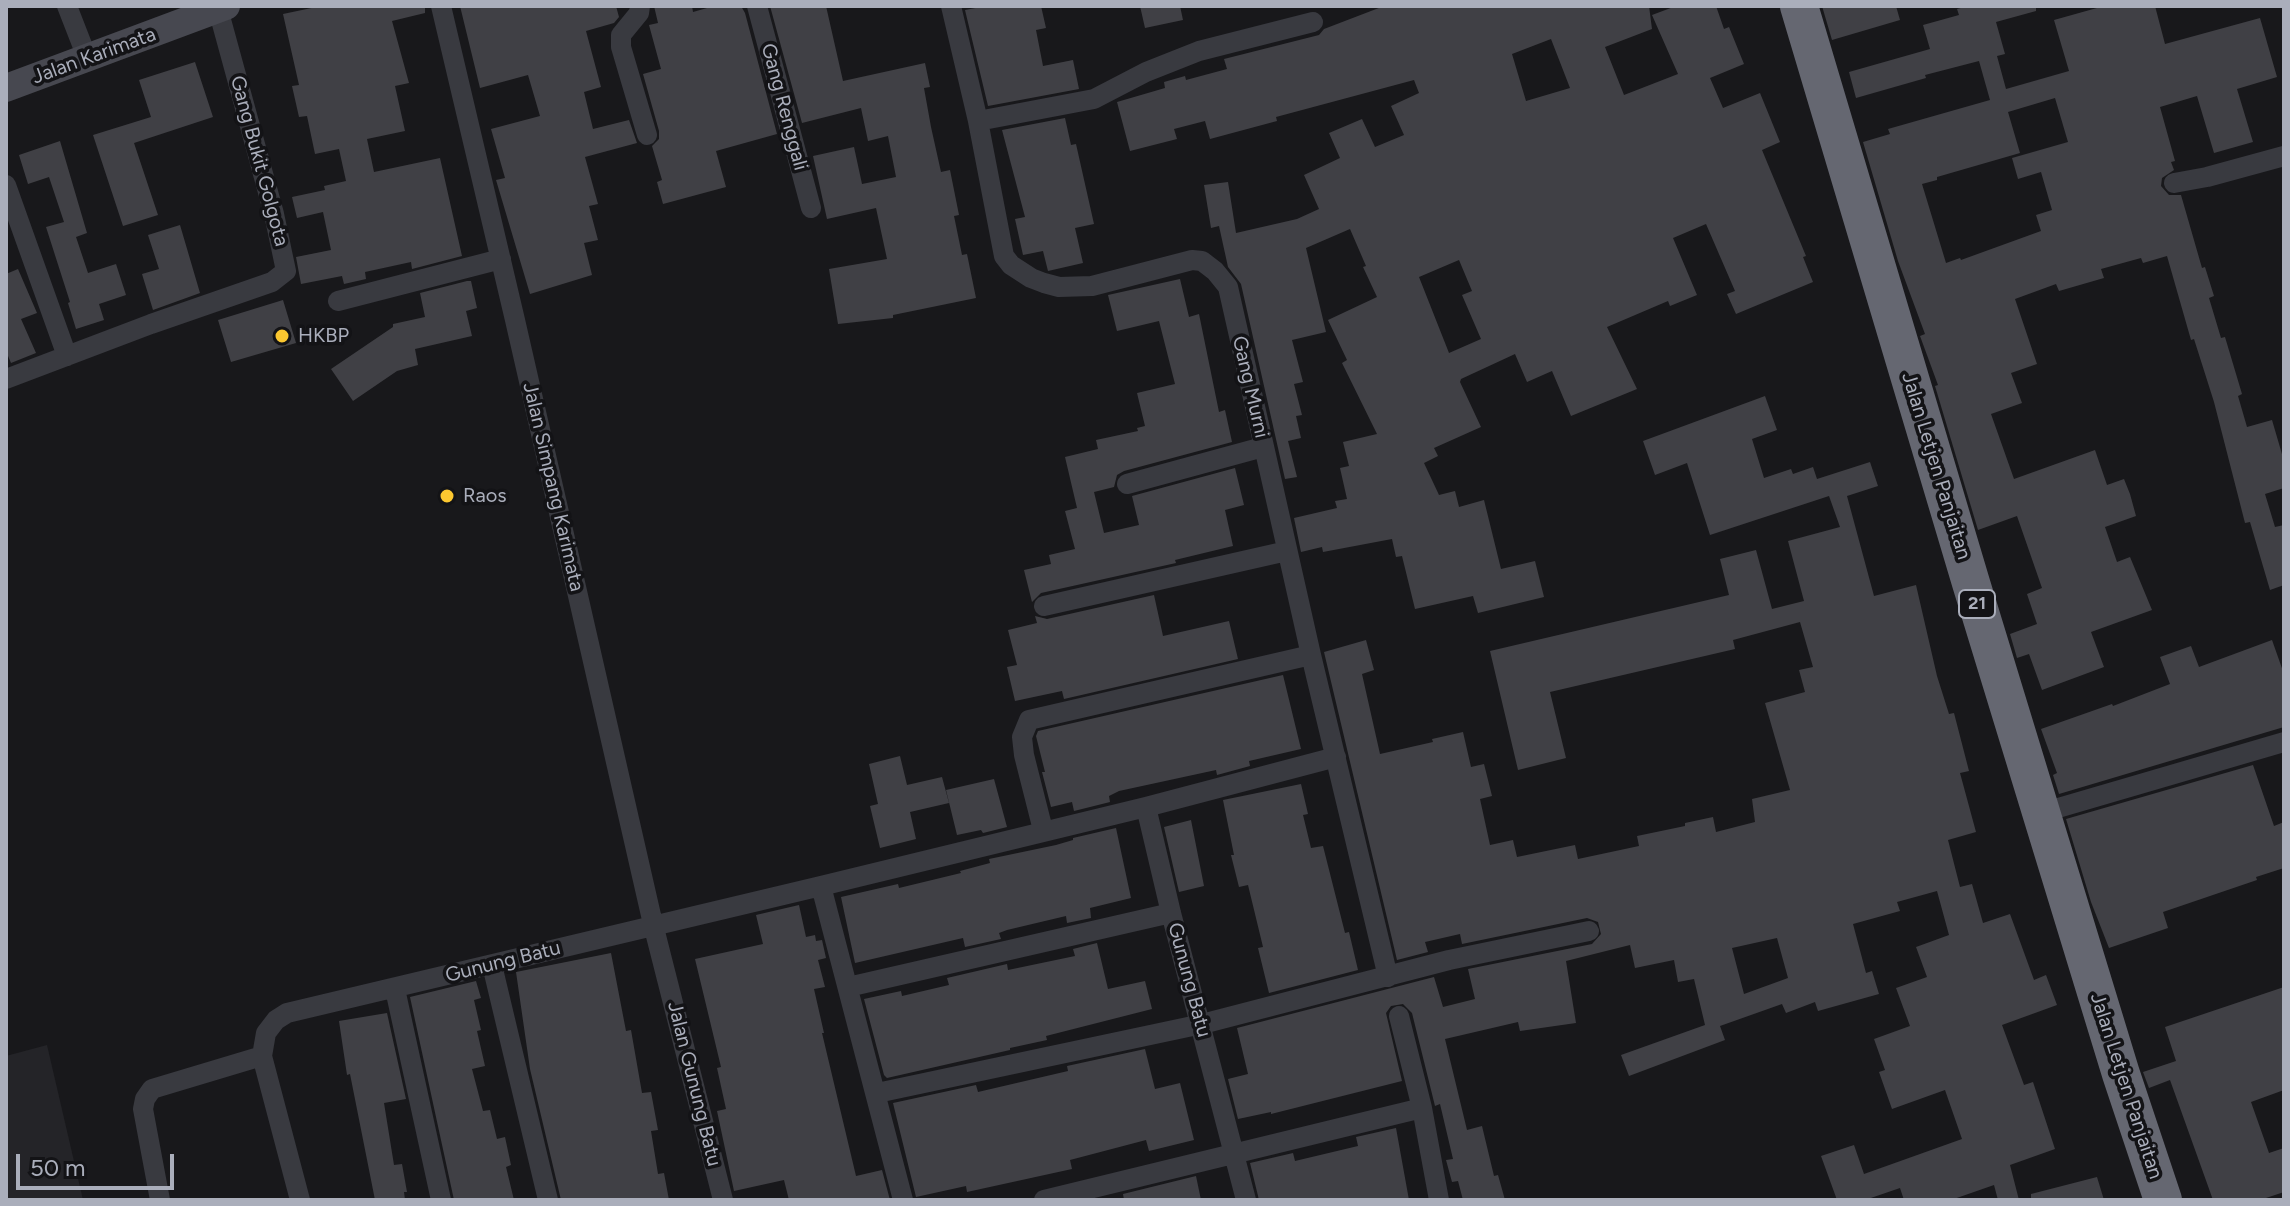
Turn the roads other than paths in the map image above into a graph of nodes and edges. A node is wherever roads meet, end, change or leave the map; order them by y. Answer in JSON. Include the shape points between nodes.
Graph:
{"nodes":[{"id":1,"x":67,"y":6,"type":"edge"},
{"id":2,"x":441,"y":6,"type":"edge"},
{"id":3,"x":640,"y":6,"type":"edge"},
{"id":4,"x":757,"y":6,"type":"edge"},
{"id":5,"x":951,"y":6,"type":"edge"},
{"id":6,"x":1799,"y":6,"type":"edge"},
{"id":7,"x":222,"y":8,"type":"edge"},
{"id":8,"x":1313,"y":22,"type":"dead end"},
{"id":9,"x":88,"y":60,"type":"junction"},
{"id":10,"x":6,"y":88,"type":"edge"},
{"id":11,"x":978,"y":121,"type":"junction"},
{"id":12,"x":647,"y":135,"type":"dead end"},
{"id":13,"x":2284,"y":156,"type":"edge"},
{"id":14,"x":2174,"y":183,"type":"dead end"},
{"id":15,"x":6,"y":185,"type":"edge"},
{"id":16,"x":811,"y":208,"type":"dead end"},
{"id":17,"x":501,"y":259,"type":"junction"},
{"id":18,"x":338,"y":301,"type":"dead end"},
{"id":19,"x":67,"y":356,"type":"junction"},
{"id":20,"x":6,"y":379,"type":"edge"},
{"id":21,"x":1263,"y":447,"type":"junction"},
{"id":22,"x":1127,"y":484,"type":"dead end"},
{"id":23,"x":1287,"y":551,"type":"junction"},
{"id":24,"x":1044,"y":606,"type":"dead end"},
{"id":25,"x":1311,"y":655,"type":"junction"},
{"id":26,"x":2284,"y":742,"type":"edge"},
{"id":27,"x":1336,"y":757,"type":"junction"},
{"id":28,"x":1146,"y":807,"type":"junction"},
{"id":29,"x":2041,"y":813,"type":"junction"},
{"id":30,"x":1043,"y":830,"type":"junction"},
{"id":31,"x":821,"y":886,"type":"junction"},
{"id":32,"x":1171,"y":913,"type":"junction"},
{"id":33,"x":653,"y":924,"type":"junction"},
{"id":34,"x":1589,"y":931,"type":"dead end"},
{"id":35,"x":492,"y":965,"type":"junction"},
{"id":36,"x":666,"y":969,"type":"joint"},
{"id":37,"x":1388,"y":977,"type":"junction"},
{"id":38,"x":848,"y":987,"type":"junction"},
{"id":39,"x":395,"y":989,"type":"junction"},
{"id":40,"x":1399,"y":1016,"type":"dead end"},
{"id":41,"x":1202,"y":1024,"type":"junction"},
{"id":42,"x":262,"y":1056,"type":"junction"},
{"id":43,"x":877,"y":1093,"type":"junction"},
{"id":44,"x":1422,"y":1108,"type":"junction"},
{"id":45,"x":1235,"y":1152,"type":"junction"},
{"id":46,"x":160,"y":1200,"type":"edge"},
{"id":47,"x":300,"y":1200,"type":"edge"},
{"id":48,"x":441,"y":1200,"type":"edge"},
{"id":49,"x":548,"y":1200,"type":"edge"},
{"id":50,"x":723,"y":1200,"type":"edge"},
{"id":51,"x":903,"y":1200,"type":"edge"},
{"id":52,"x":1044,"y":1200,"type":"edge"},
{"id":53,"x":1246,"y":1200,"type":"edge"},
{"id":54,"x":1439,"y":1200,"type":"edge"},
{"id":55,"x":2163,"y":1200,"type":"edge"}],
"edges":[{"from":1,"to":9,"type":"street"},
{"from":2,"to":17,"type":"street","name":"Jalan Simpang Karimata"},
{"from":3,"to":12,"type":"street","via":[[621,35],[621,47]]},
{"from":4,"to":16,"type":"street","name":"Gang Renggali"},
{"from":5,"to":11,"type":"street","name":"Gang Murni"},
{"from":6,"to":29,"type":"highway","name":"Jalan Letjen Panjaitan","number":"21"},
{"from":7,"to":9,"type":"main road","name":"Jalan Karimata"},
{"from":7,"to":19,"type":"street","name":"Gang Bukit Golgota","via":[[286,271],[272,282]]},
{"from":8,"to":11,"type":"street","via":[[1199,51],[1094,99]]},
{"from":9,"to":10,"type":"main road","name":"Jalan Karimata"},
{"from":11,"to":21,"type":"street","name":"Gang Murni","via":[[1004,256],[1019,272],[1059,287],[1092,286],[1192,260],[1202,261],[1221,278],[1228,287]]},
{"from":13,"to":14,"type":"street"},
{"from":15,"to":19,"type":"street"},
{"from":17,"to":18,"type":"street"},
{"from":17,"to":33,"type":"street","name":"Jalan Simpang Karimata"},
{"from":19,"to":20,"type":"street"},
{"from":21,"to":22,"type":"street"},
{"from":21,"to":23,"type":"street","name":"Gang Murni"},
{"from":23,"to":24,"type":"street"},
{"from":23,"to":25,"type":"street","name":"Gang Murni"},
{"from":25,"to":27,"type":"street","name":"Gang Murni"},
{"from":25,"to":30,"type":"street","via":[[1029,720],[1022,737],[1024,755]]},
{"from":26,"to":29,"type":"street"},
{"from":27,"to":28,"type":"street","name":"Gunung Batu"},
{"from":27,"to":37,"type":"street","name":"Gang Murni"},
{"from":28,"to":30,"type":"street","name":"Gunung Batu"},
{"from":28,"to":32,"type":"street","name":"Gunung Batu"},
{"from":29,"to":55,"type":"highway","name":"Jalan Letjen Panjaitan","number":"21"},
{"from":30,"to":31,"type":"street","name":"Gunung Batu"},
{"from":31,"to":33,"type":"street","name":"Gunung Batu"},
{"from":31,"to":38,"type":"street"},
{"from":32,"to":38,"type":"street"},
{"from":32,"to":41,"type":"street","name":"Gunung Batu"},
{"from":33,"to":35,"type":"street","name":"Gunung Batu"},
{"from":33,"to":36,"type":"street","name":"Jalan Simpang Karimata"},
{"from":34,"to":37,"type":"street"},
{"from":35,"to":39,"type":"street","name":"Gunung Batu"},
{"from":35,"to":49,"type":"street"},
{"from":36,"to":50,"type":"street","name":"Jalan Gunung Batu"},
{"from":37,"to":41,"type":"street"},
{"from":38,"to":43,"type":"street"},
{"from":39,"to":42,"type":"street","name":"Gunung Batu","via":[[287,1013],[266,1033]]},
{"from":39,"to":48,"type":"street"},
{"from":40,"to":44,"type":"street"},
{"from":41,"to":43,"type":"street"},
{"from":41,"to":45,"type":"street","name":"Gunung Batu"},
{"from":42,"to":46,"type":"street","via":[[152,1089],[143,1109]]},
{"from":42,"to":47,"type":"street"},
{"from":43,"to":51,"type":"street"},
{"from":44,"to":45,"type":"street"},
{"from":44,"to":54,"type":"street"},
{"from":45,"to":52,"type":"street"},
{"from":45,"to":53,"type":"street","name":"Gunung Batu"}]}
